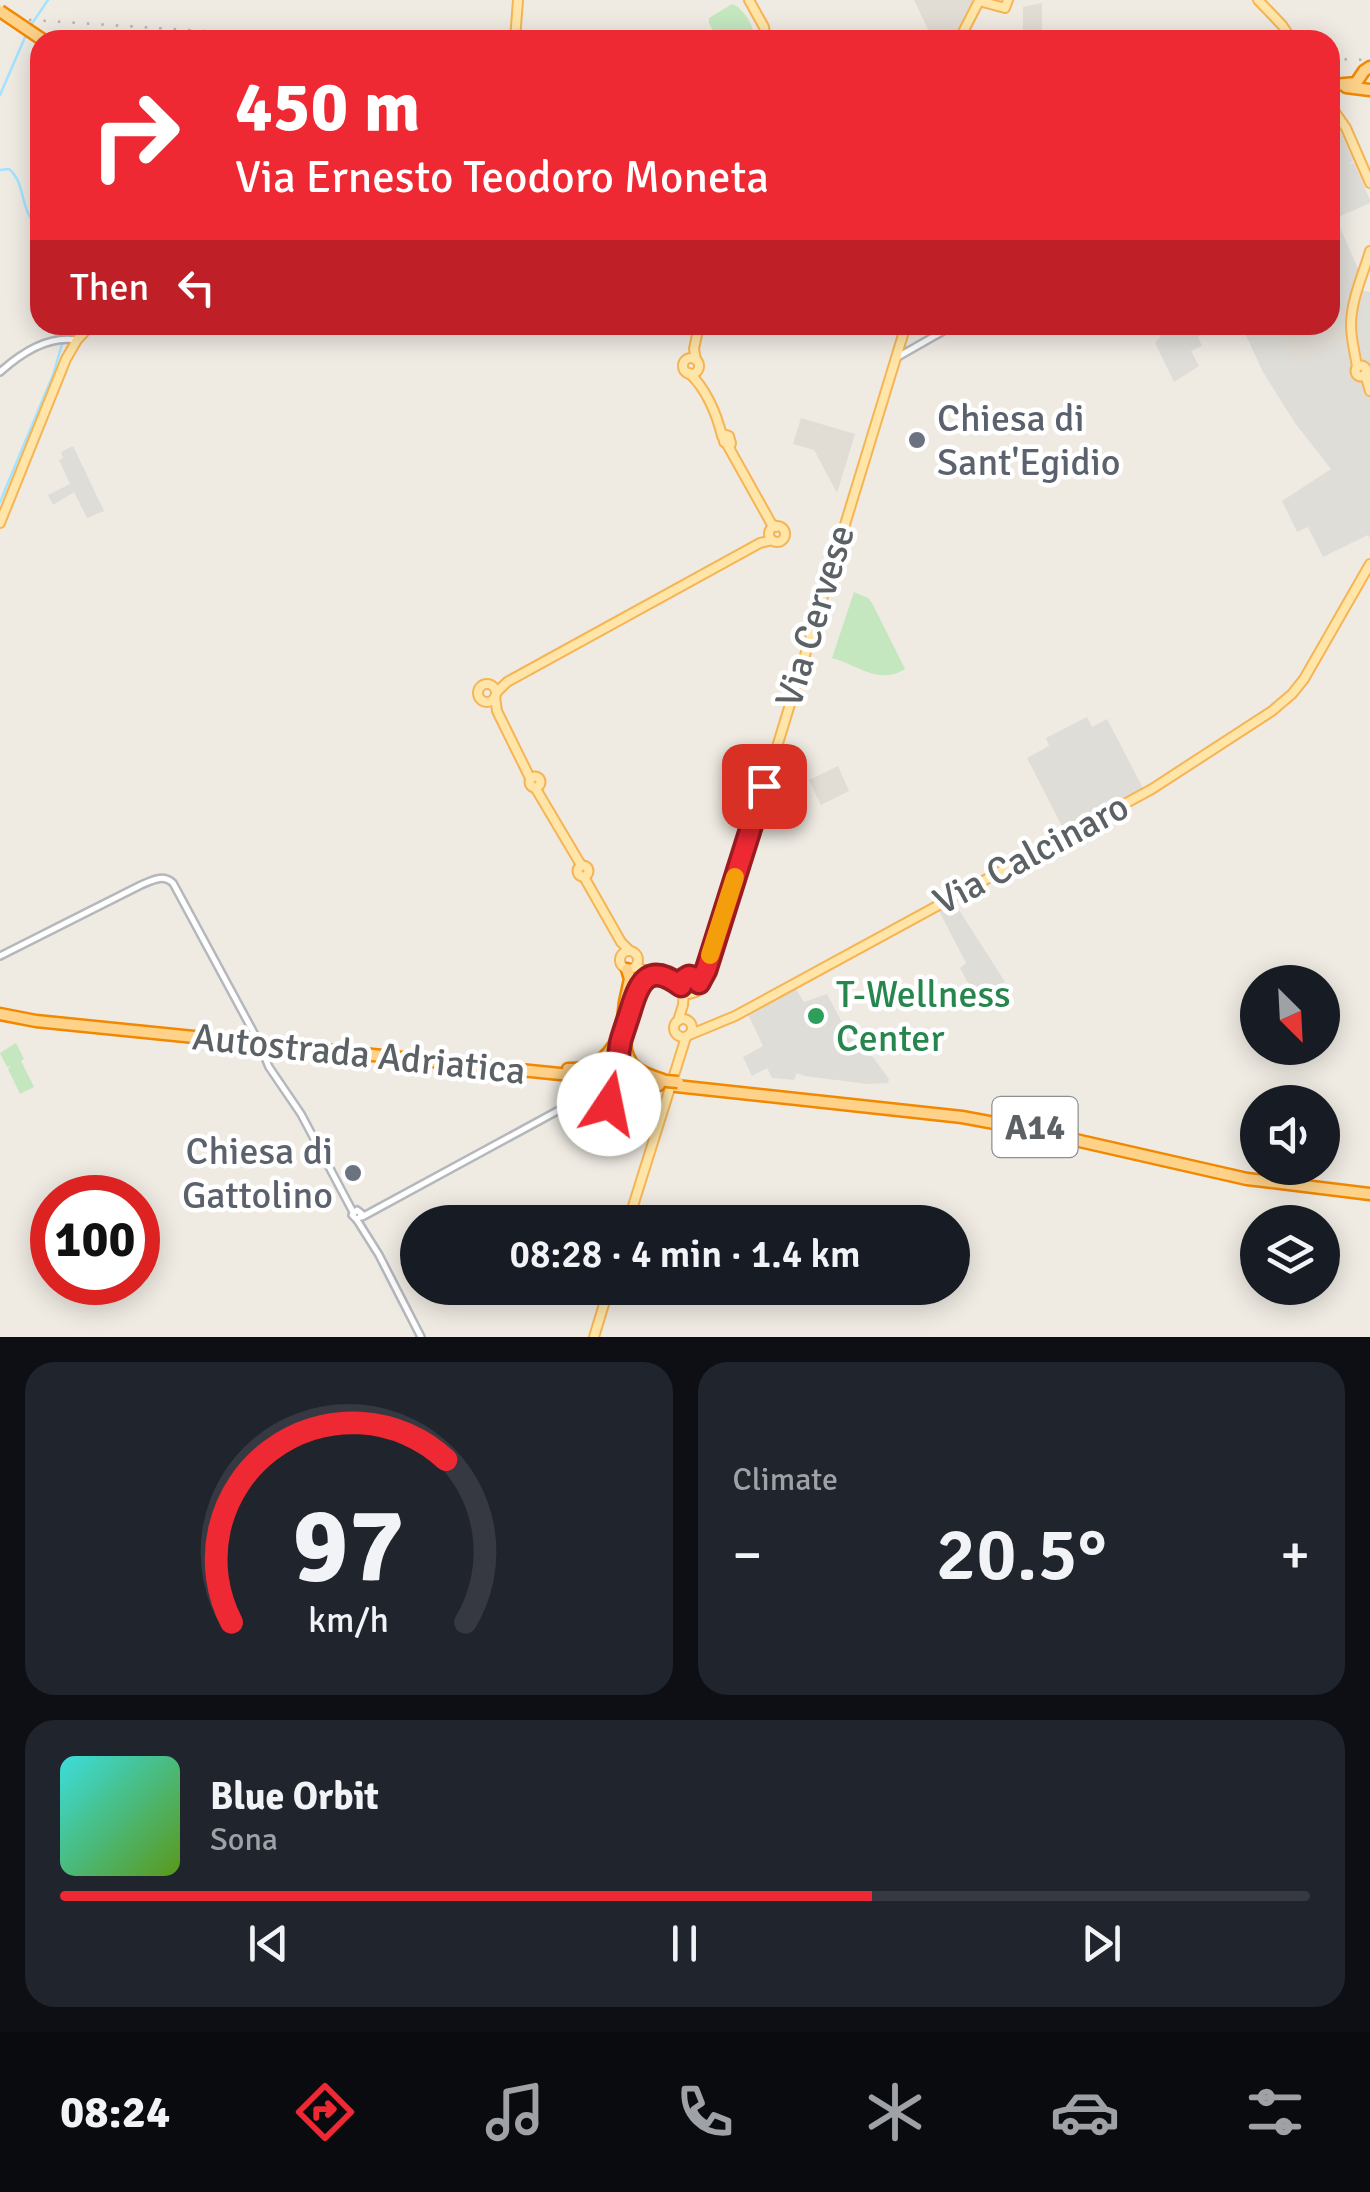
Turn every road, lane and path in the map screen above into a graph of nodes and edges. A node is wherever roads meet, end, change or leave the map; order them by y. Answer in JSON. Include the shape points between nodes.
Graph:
{"nodes":[{"id":1,"x":1258,"y":0,"type":"edge"},
{"id":2,"x":750,"y":1,"type":"edge"},
{"id":3,"x":976,"y":3,"type":"edge"},
{"id":4,"x":517,"y":4,"type":"edge"},
{"id":5,"x":1006,"y":4,"type":"edge"},
{"id":6,"x":0,"y":13,"type":"edge"},
{"id":7,"x":516,"y":30,"type":"edge"},
{"id":8,"x":764,"y":30,"type":"edge"},
{"id":9,"x":964,"y":30,"type":"edge"},
{"id":10,"x":1285,"y":30,"type":"edge"},
{"id":11,"x":30,"y":33,"type":"edge"},
{"id":12,"x":1366,"y":70,"type":"edge"},
{"id":13,"x":1340,"y":85,"type":"edge"},
{"id":14,"x":1340,"y":87,"type":"edge"},
{"id":15,"x":1340,"y":88,"type":"edge"},
{"id":16,"x":1370,"y":91,"type":"edge"},
{"id":17,"x":1340,"y":125,"type":"edge"},
{"id":18,"x":1370,"y":183,"type":"edge"},
{"id":19,"x":1370,"y":251,"type":"edge"},
{"id":20,"x":73,"y":335,"type":"edge"},
{"id":21,"x":697,"y":335,"type":"edge"},
{"id":22,"x":903,"y":335,"type":"edge"},
{"id":23,"x":936,"y":335,"type":"edge"},
{"id":24,"x":68,"y":338,"type":"junction"},
{"id":25,"x":695,"y":346,"type":"junction"},
{"id":26,"x":896,"y":358,"type":"junction"},
{"id":27,"x":686,"y":360,"type":"junction"},
{"id":28,"x":694,"y":368,"type":"junction"},
{"id":29,"x":0,"y":372,"type":"edge"},
{"id":30,"x":1362,"y":373,"type":"edge"},
{"id":31,"x":0,"y":523,"type":"edge"},
{"id":32,"x":1370,"y":564,"type":"edge"},
{"id":33,"x":626,"y":952,"type":"junction"},
{"id":34,"x":0,"y":956,"type":"edge"},
{"id":35,"x":636,"y":967,"type":"junction"},
{"id":36,"x":667,"y":978,"type":"junction"},
{"id":37,"x":688,"y":985,"type":"junction"},
{"id":38,"x":637,"y":988,"type":"junction"},
{"id":39,"x":0,"y":1011,"type":"edge"},
{"id":40,"x":624,"y":1029,"type":"junction"},
{"id":41,"x":685,"y":1029,"type":"junction"},
{"id":42,"x":506,"y":1067,"type":"junction"},
{"id":43,"x":552,"y":1070,"type":"junction"},
{"id":44,"x":528,"y":1071,"type":"junction"},
{"id":45,"x":616,"y":1079,"type":"junction"},
{"id":46,"x":667,"y":1083,"type":"junction"},
{"id":47,"x":590,"y":1100,"type":"junction"},
{"id":48,"x":656,"y":1118,"type":"junction"},
{"id":49,"x":1370,"y":1191,"type":"edge"},
{"id":50,"x":633,"y":1205,"type":"edge"},
{"id":51,"x":359,"y":1215,"type":"junction"},
{"id":52,"x":604,"y":1305,"type":"edge"},
{"id":53,"x":421,"y":1337,"type":"edge"},
{"id":54,"x":594,"y":1337,"type":"edge"}],
"edges":[{"from":1,"to":10,"type":"main road"},
{"from":2,"to":8,"type":"main road"},
{"from":3,"to":5,"type":"main road"},
{"from":3,"to":9,"type":"main road"},
{"from":4,"to":7,"type":"main road"},
{"from":6,"to":11,"type":"highway","bridge":true},
{"from":12,"to":13,"type":"highway","via":[[1358,81]]},
{"from":12,"to":16,"type":"highway","via":[[1363,81]]},
{"from":14,"to":16,"type":"highway"},
{"from":15,"to":16,"type":"highway"},
{"from":17,"to":18,"type":"main road"},
{"from":19,"to":30,"type":"main road","via":[[1351,316]]},
{"from":20,"to":24,"type":"main road"},
{"from":21,"to":25,"type":"main road"},
{"from":22,"to":26,"type":"main road","name":"Via Cervese"},
{"from":23,"to":26,"type":"street"},
{"from":24,"to":29,"type":"street","via":[[50,340]]},
{"from":24,"to":31,"type":"main road","via":[[66,358]]},
{"from":25,"to":27,"type":"main road"},
{"from":25,"to":28,"type":"main road"},
{"from":26,"to":37,"type":"main road","name":"Via Cervese","via":[[707,965]]},
{"from":27,"to":28,"type":"main road"},
{"from":27,"to":28,"type":"main road","via":[[683,367]]},
{"from":28,"to":33,"type":"main road","via":[[772,531],[492,694],[531,784],[586,869]]},
{"from":32,"to":41,"type":"main road","name":"Via Calcinaro","via":[[1292,694],[1272,711],[1152,789],[735,1016]]},
{"from":33,"to":35,"type":"main road","via":[[636,954]]},
{"from":33,"to":35,"type":"main road","via":[[620,962]]},
{"from":34,"to":51,"type":"street","bridge":true,"via":[[156,878],[168,878],[269,1067]]},
{"from":35,"to":36,"type":"main road"},
{"from":35,"to":38,"type":"highway"},
{"from":35,"to":40,"type":"highway"},
{"from":36,"to":37,"type":"main road"},
{"from":36,"to":38,"type":"highway","via":[[647,977]]},
{"from":37,"to":41,"type":"main road"},
{"from":38,"to":40,"type":"highway"},
{"from":39,"to":42,"type":"highway","name":"Autostrada Adriatica","number":"A14","via":[[36,1021]]},
{"from":40,"to":43,"type":"highway","via":[[597,1064]]},
{"from":40,"to":46,"type":"highway","via":[[628,1059]]},
{"from":40,"to":47,"type":"highway","via":[[613,1098],[601,1106]]},
{"from":41,"to":48,"type":"main road"},
{"from":42,"to":43,"type":"highway","name":"Autostrada Adriatica","number":"A14"},
{"from":42,"to":44,"type":"highway","name":"Autostrada Adriatica","number":"A14"},
{"from":43,"to":45,"type":"highway","name":"Autostrada Adriatica","number":"A14"},
{"from":44,"to":45,"type":"highway","name":"Autostrada Adriatica","number":"A14"},
{"from":44,"to":47,"type":"highway","via":[[574,1079]]},
{"from":45,"to":46,"type":"highway","name":"Autostrada Adriatica","number":"A14"},
{"from":45,"to":47,"type":"highway","via":[[593,1085]]},
{"from":46,"to":49,"type":"highway","name":"Autostrada Adriatica","number":"A14","via":[[963,1113],[1216,1168]]},
{"from":48,"to":50,"type":"main road"},
{"from":48,"to":51,"type":"street","via":[[600,1113],[572,1102]]},
{"from":51,"to":53,"type":"street"},
{"from":52,"to":54,"type":"main road"}]}
